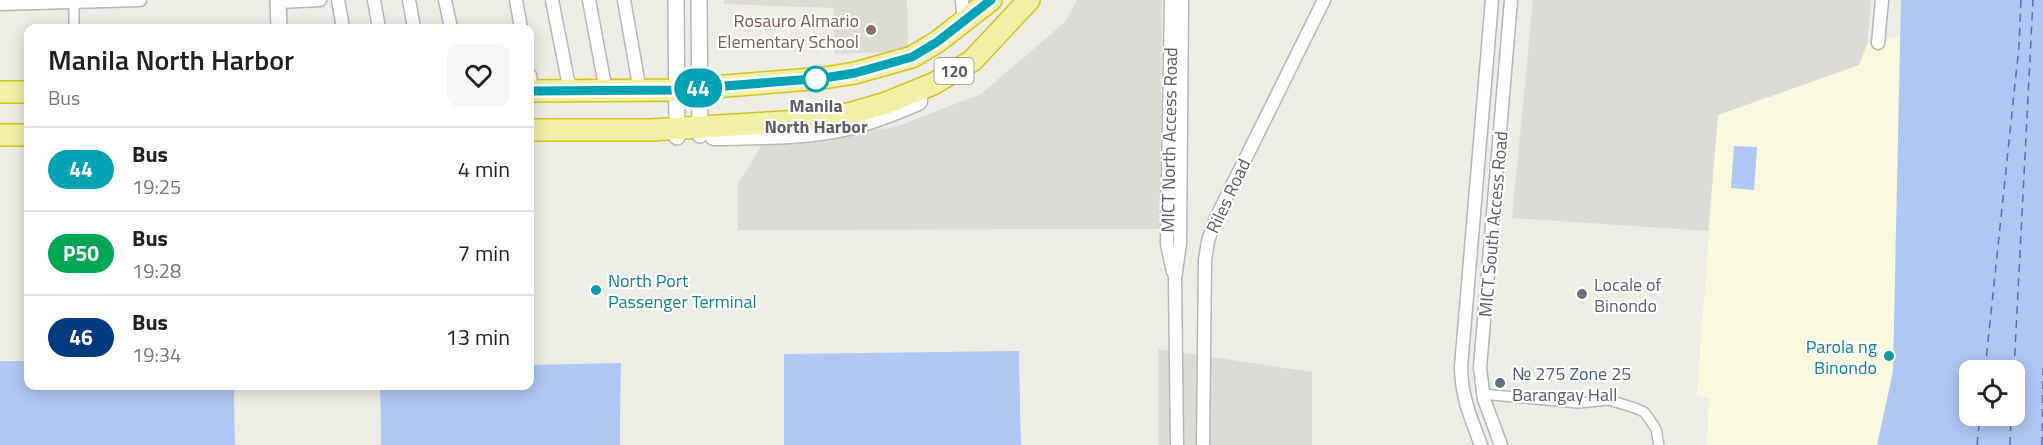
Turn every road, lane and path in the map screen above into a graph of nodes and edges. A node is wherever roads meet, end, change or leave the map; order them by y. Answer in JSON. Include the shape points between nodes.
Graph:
{"nodes":[{"id":1,"x":125,"y":0,"type":"edge"},
{"id":2,"x":140,"y":0,"type":"edge"},
{"id":3,"x":320,"y":0,"type":"edge"},
{"id":4,"x":338,"y":0,"type":"edge"},
{"id":5,"x":374,"y":0,"type":"edge"},
{"id":6,"x":409,"y":0,"type":"edge"},
{"id":7,"x":445,"y":0,"type":"edge"},
{"id":8,"x":516,"y":0,"type":"edge"},
{"id":9,"x":552,"y":0,"type":"edge"},
{"id":10,"x":589,"y":0,"type":"edge"},
{"id":11,"x":624,"y":0,"type":"edge"},
{"id":12,"x":675,"y":0,"type":"edge"},
{"id":13,"x":699,"y":0,"type":"edge"},
{"id":14,"x":991,"y":0,"type":"edge"},
{"id":15,"x":1029,"y":0,"type":"edge"},
{"id":16,"x":1041,"y":0,"type":"edge"},
{"id":17,"x":1171,"y":0,"type":"edge"},
{"id":18,"x":1182,"y":0,"type":"edge"},
{"id":19,"x":1324,"y":0,"type":"edge"},
{"id":20,"x":1492,"y":0,"type":"edge"},
{"id":21,"x":1511,"y":0,"type":"edge"},
{"id":22,"x":1882,"y":0,"type":"edge"},
{"id":23,"x":74,"y":1,"type":"edge"},
{"id":24,"x":278,"y":1,"type":"edge"},
{"id":25,"x":25,"y":2,"type":"edge"},
{"id":26,"x":0,"y":4,"type":"edge"},
{"id":27,"x":963,"y":10,"type":"edge"},
{"id":28,"x":74,"y":24,"type":"edge"},
{"id":29,"x":279,"y":24,"type":"edge"},
{"id":30,"x":342,"y":24,"type":"edge"},
{"id":31,"x":379,"y":24,"type":"edge"},
{"id":32,"x":413,"y":24,"type":"edge"},
{"id":33,"x":450,"y":24,"type":"edge"},
{"id":34,"x":520,"y":24,"type":"edge"},
{"id":35,"x":1878,"y":43,"type":"dead end"},
{"id":36,"x":534,"y":86,"type":"edge"},
{"id":37,"x":700,"y":87,"type":"junction"},
{"id":38,"x":676,"y":90,"type":"junction"},
{"id":39,"x":570,"y":91,"type":"junction"},
{"id":40,"x":606,"y":91,"type":"junction"},
{"id":41,"x":640,"y":91,"type":"junction"},
{"id":42,"x":0,"y":92,"type":"edge"},
{"id":43,"x":24,"y":92,"type":"edge"},
{"id":44,"x":534,"y":130,"type":"edge"},
{"id":45,"x":670,"y":132,"type":"junction"},
{"id":46,"x":700,"y":132,"type":"junction"},
{"id":47,"x":0,"y":135,"type":"edge"},
{"id":48,"x":24,"y":135,"type":"edge"},
{"id":49,"x":1175,"y":279,"type":"junction"},
{"id":50,"x":1482,"y":394,"type":"junction"},
{"id":51,"x":1177,"y":445,"type":"edge"},
{"id":52,"x":1203,"y":445,"type":"edge"},
{"id":53,"x":1481,"y":445,"type":"edge"},
{"id":54,"x":1501,"y":445,"type":"edge"},
{"id":55,"x":1659,"y":445,"type":"edge"}],
"edges":[{"from":1,"to":2,"type":"street"},
{"from":1,"to":23,"type":"street"},
{"from":3,"to":24,"type":"street"},
{"from":4,"to":30,"type":"street"},
{"from":5,"to":31,"type":"street"},
{"from":6,"to":32,"type":"street"},
{"from":7,"to":33,"type":"street"},
{"from":8,"to":34,"type":"street"},
{"from":9,"to":39,"type":"street"},
{"from":10,"to":40,"type":"street"},
{"from":11,"to":41,"type":"street"},
{"from":12,"to":38,"type":"street"},
{"from":13,"to":37,"type":"street"},
{"from":14,"to":27,"type":"highway","number":"120"},
{"from":15,"to":46,"type":"highway","number":"120","via":[[972,61],[933,84],[886,103],[818,120]]},
{"from":16,"to":46,"type":"main road","number":"120","via":[[978,68],[939,92],[882,117],[817,130]]},
{"from":17,"to":49,"type":"street","name":"MICT North Access Road","via":[[1167,244]]},
{"from":18,"to":49,"type":"street","name":"MICT North Access Road","via":[[1180,243]]},
{"from":19,"to":52,"type":"street","name":"Riles Road","via":[[1208,241]]},
{"from":20,"to":53,"type":"street","name":"MICT South Access Road","via":[[1461,367],[1466,405]]},
{"from":21,"to":50,"type":"street","name":"MICT South Access Road","via":[[1480,368]]},
{"from":22,"to":35,"type":"street"},
{"from":23,"to":25,"type":"street"},
{"from":23,"to":28,"type":"street"},
{"from":24,"to":29,"type":"street"},
{"from":25,"to":26,"type":"street"},
{"from":27,"to":37,"type":"highway","number":"120","via":[[937,42],[912,57],[824,78]]},
{"from":36,"to":39,"type":"highway","number":"120"},
{"from":37,"to":38,"type":"highway","number":"120"},
{"from":37,"to":46,"type":"street"},
{"from":38,"to":41,"type":"highway","number":"120"},
{"from":38,"to":45,"type":"street"},
{"from":39,"to":40,"type":"highway","number":"120"},
{"from":40,"to":41,"type":"highway","number":"120"},
{"from":42,"to":43,"type":"highway"},
{"from":44,"to":45,"type":"highway","number":"120"},
{"from":45,"to":46,"type":"highway","number":"120"},
{"from":47,"to":48,"type":"highway"},
{"from":49,"to":51,"type":"street","name":"MICT North Access Road"},
{"from":50,"to":54,"type":"street","name":"MICT South Access Road"},
{"from":50,"to":55,"type":"street","via":[[1578,402],[1609,400],[1644,412],[1656,429]]}]}
